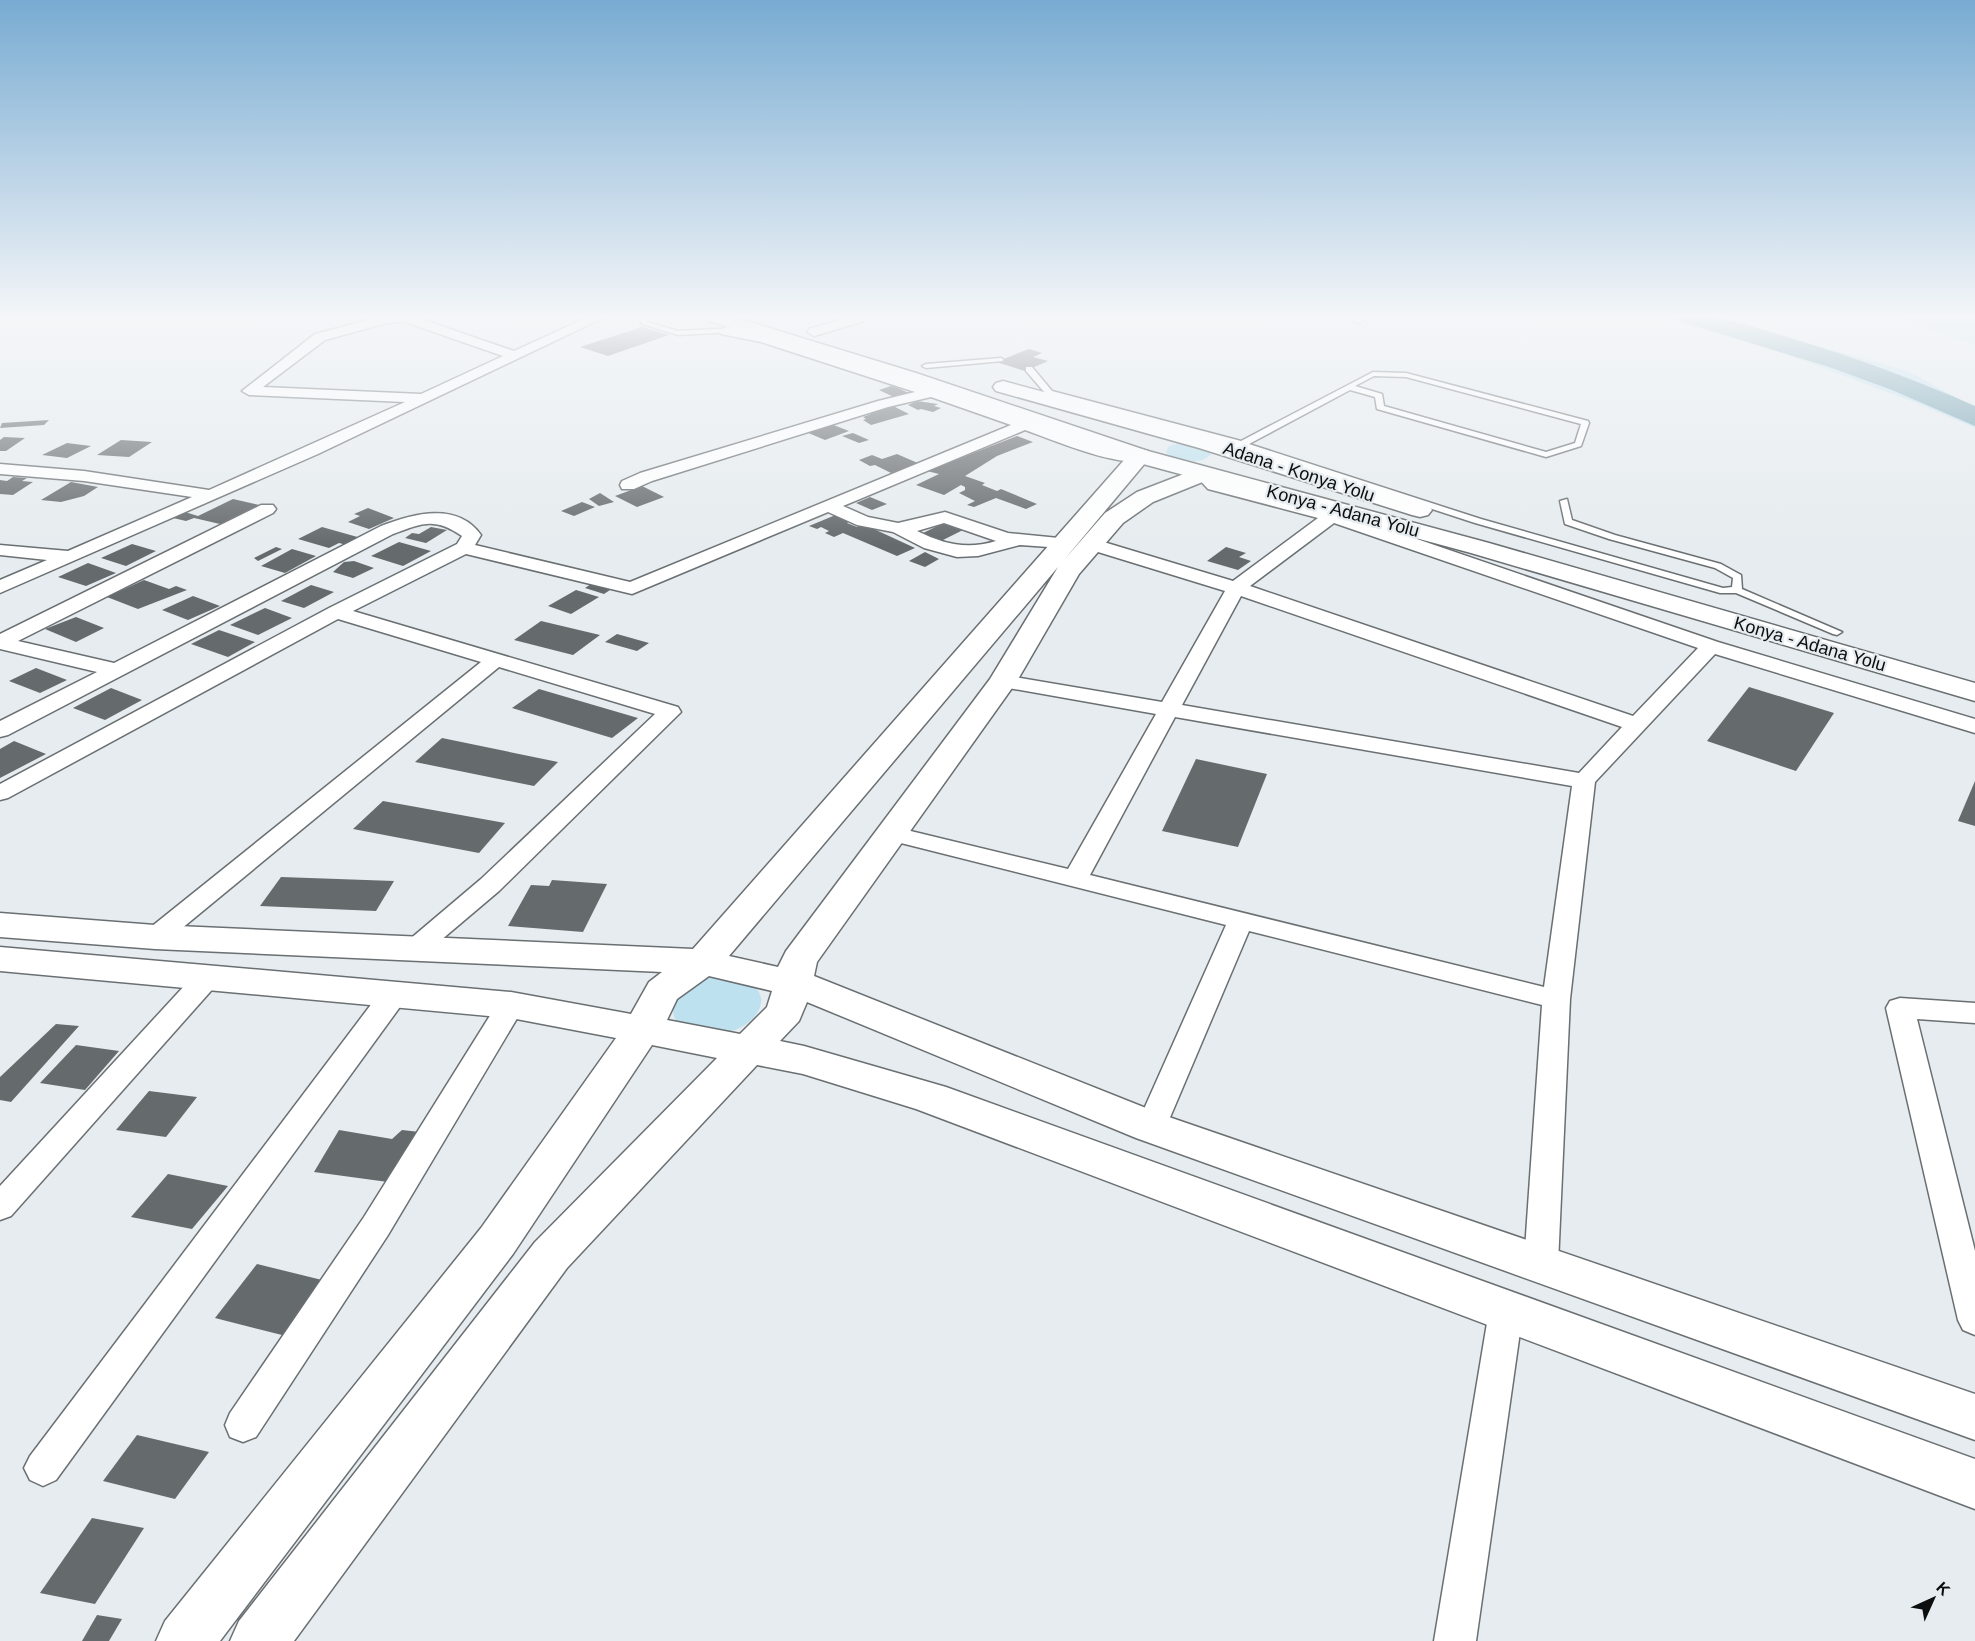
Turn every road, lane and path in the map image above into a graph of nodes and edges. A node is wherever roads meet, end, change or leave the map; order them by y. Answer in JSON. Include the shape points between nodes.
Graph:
{"nodes":[{"id":1,"x":314,"y":394,"type":"edge"},
{"id":2,"x":434,"y":394,"type":"edge"},
{"id":3,"x":926,"y":394,"type":"edge"},
{"id":4,"x":937,"y":394,"type":"edge"},
{"id":5,"x":957,"y":394,"type":"edge"},
{"id":6,"x":1036,"y":394,"type":"edge"},
{"id":7,"x":1050,"y":394,"type":"edge"},
{"id":8,"x":1336,"y":394,"type":"edge"},
{"id":9,"x":1371,"y":394,"type":"edge"},
{"id":10,"x":1475,"y":394,"type":"edge"},
{"id":11,"x":425,"y":398,"type":"junction"},
{"id":12,"x":1054,"y":398,"type":"junction"},
{"id":13,"x":1026,"y":424,"type":"junction"},
{"id":14,"x":1171,"y":433,"type":"junction"},
{"id":15,"x":1239,"y":448,"type":"junction"},
{"id":16,"x":1140,"y":456,"type":"junction"},
{"id":17,"x":0,"y":470,"type":"edge"},
{"id":18,"x":1202,"y":474,"type":"junction"},
{"id":19,"x":628,"y":485,"type":"dead end"},
{"id":20,"x":212,"y":495,"type":"junction"},
{"id":21,"x":1564,"y":501,"type":"dead end"},
{"id":22,"x":828,"y":506,"type":"junction"},
{"id":23,"x":267,"y":509,"type":"dead end"},
{"id":24,"x":1332,"y":516,"type":"junction"},
{"id":25,"x":898,"y":528,"type":"junction"},
{"id":26,"x":1019,"y":539,"type":"junction"},
{"id":27,"x":1077,"y":544,"type":"junction"},
{"id":28,"x":464,"y":548,"type":"junction"},
{"id":29,"x":0,"y":550,"type":"edge"},
{"id":30,"x":70,"y":557,"type":"junction"},
{"id":31,"x":0,"y":587,"type":"edge"},
{"id":32,"x":1236,"y":588,"type":"junction"},
{"id":33,"x":1737,"y":590,"type":"junction"},
{"id":34,"x":336,"y":612,"type":"junction"},
{"id":35,"x":1837,"y":632,"type":"junction"},
{"id":36,"x":0,"y":642,"type":"edge"},
{"id":37,"x":1711,"y":646,"type":"junction"},
{"id":38,"x":496,"y":660,"type":"junction"},
{"id":39,"x":117,"y":669,"type":"junction"},
{"id":40,"x":1975,"y":671,"type":"edge"},
{"id":41,"x":1003,"y":681,"type":"junction"},
{"id":42,"x":1975,"y":692,"type":"edge"},
{"id":43,"x":1169,"y":710,"type":"junction"},
{"id":44,"x":1637,"y":725,"type":"junction"},
{"id":45,"x":1975,"y":726,"type":"edge"},
{"id":46,"x":0,"y":730,"type":"edge"},
{"id":47,"x":1584,"y":781,"type":"junction"},
{"id":48,"x":0,"y":793,"type":"edge"},
{"id":49,"x":890,"y":833,"type":"junction"},
{"id":50,"x":1075,"y":879,"type":"junction"},
{"id":51,"x":1241,"y":920,"type":"junction"},
{"id":52,"x":0,"y":925,"type":"edge"},
{"id":53,"x":156,"y":937,"type":"junction"},
{"id":54,"x":412,"y":951,"type":"junction"},
{"id":55,"x":0,"y":959,"type":"edge"},
{"id":56,"x":703,"y":963,"type":"junction"},
{"id":57,"x":208,"y":977,"type":"junction"},
{"id":58,"x":793,"y":983,"type":"junction"},
{"id":59,"x":395,"y":993,"type":"junction"},
{"id":60,"x":1556,"y":999,"type":"junction"},
{"id":61,"x":511,"y":1005,"type":"junction"},
{"id":62,"x":1975,"y":1013,"type":"edge"},
{"id":63,"x":643,"y":1029,"type":"junction"},
{"id":64,"x":748,"y":1049,"type":"junction"},
{"id":65,"x":1151,"y":1127,"type":"junction"},
{"id":66,"x":0,"y":1207,"type":"edge"},
{"id":67,"x":1540,"y":1264,"type":"junction"},
{"id":68,"x":1506,"y":1311,"type":"junction"},
{"id":69,"x":1975,"y":1320,"type":"edge"},
{"id":70,"x":1975,"y":1417,"type":"edge"},
{"id":71,"x":243,"y":1425,"type":"dead end"},
{"id":72,"x":43,"y":1468,"type":"dead end"},
{"id":73,"x":1975,"y":1484,"type":"edge"},
{"id":74,"x":185,"y":1641,"type":"edge"},
{"id":75,"x":259,"y":1641,"type":"edge"},
{"id":76,"x":1455,"y":1641,"type":"edge"}],
"edges":[{"from":1,"to":11,"type":"street"},
{"from":2,"to":11,"type":"street"},
{"from":3,"to":19,"type":"street"},
{"from":4,"to":13,"type":"street"},
{"from":5,"to":16,"type":"main road","name":"Konya - Adana Yolu"},
{"from":6,"to":12,"type":"main road","name":"Adana - Konya Yolu"},
{"from":7,"to":12,"type":"lane"},
{"from":8,"to":15,"type":"lane"},
{"from":9,"to":10,"type":"lane","via":[[1379,396],[1380,407],[1546,455],[1578,444],[1585,423]]},
{"from":11,"to":20,"type":"street"},
{"from":12,"to":14,"type":"main road","name":"Adana - Konya Yolu"},
{"from":12,"to":15,"type":"lane"},
{"from":13,"to":16,"type":"street","via":[[1109,454]]},
{"from":13,"to":22,"type":"street"},
{"from":14,"to":15,"type":"main road","name":"Adana - Konya Yolu"},
{"from":14,"to":16,"type":"main road"},
{"from":15,"to":18,"type":"main road"},
{"from":15,"to":33,"type":"lane","via":[[1723,591]]},
{"from":15,"to":35,"type":"main road","name":"Adana - Konya Yolu","via":[[1506,537]]},
{"from":16,"to":18,"type":"main road","name":"Konya - Adana Yolu"},
{"from":16,"to":27,"type":"main road"},
{"from":17,"to":20,"type":"street","via":[[84,476]]},
{"from":18,"to":24,"type":"street","via":[[1214,485]]},
{"from":18,"to":27,"type":"main road","via":[[1145,497]]},
{"from":18,"to":42,"type":"main road","name":"Konya - Adana Yolu","via":[[1480,548]]},
{"from":20,"to":30,"type":"street"},
{"from":21,"to":33,"type":"lane","via":[[1568,522],[1718,566],[1738,577]]},
{"from":22,"to":25,"type":"street"},
{"from":22,"to":28,"type":"street","via":[[632,588]]},
{"from":23,"to":36,"type":"street"},
{"from":24,"to":32,"type":"street"},
{"from":24,"to":37,"type":"street"},
{"from":25,"to":26,"type":"street","via":[[945,517]]},
{"from":25,"to":26,"type":"street","via":[[920,540],[963,552]]},
{"from":26,"to":27,"type":"street"},
{"from":27,"to":32,"type":"street"},
{"from":27,"to":41,"type":"main road","via":[[1068,571]]},
{"from":27,"to":56,"type":"main road"},
{"from":28,"to":34,"type":"street"},
{"from":28,"to":39,"type":"street","via":[[472,535],[456,522],[424,516],[387,530]]},
{"from":29,"to":30,"type":"street"},
{"from":30,"to":31,"type":"street"},
{"from":32,"to":43,"type":"street"},
{"from":32,"to":44,"type":"street"},
{"from":33,"to":35,"type":"lane"},
{"from":34,"to":38,"type":"street"},
{"from":34,"to":48,"type":"street"},
{"from":35,"to":40,"type":"main road","name":"Adana - Konya Yolu"},
{"from":36,"to":39,"type":"street"},
{"from":37,"to":44,"type":"street"},
{"from":37,"to":45,"type":"street"},
{"from":38,"to":53,"type":"street"},
{"from":38,"to":54,"type":"street","via":[[670,712],[490,885]]},
{"from":39,"to":46,"type":"street"},
{"from":41,"to":43,"type":"street"},
{"from":41,"to":49,"type":"main road"},
{"from":43,"to":47,"type":"street"},
{"from":43,"to":50,"type":"street"},
{"from":44,"to":47,"type":"street"},
{"from":47,"to":60,"type":"street"},
{"from":49,"to":50,"type":"street"},
{"from":49,"to":58,"type":"main road","via":[[799,960]]},
{"from":50,"to":51,"type":"street"},
{"from":51,"to":60,"type":"street"},
{"from":51,"to":65,"type":"street"},
{"from":52,"to":53,"type":"main road"},
{"from":53,"to":54,"type":"main road"},
{"from":54,"to":56,"type":"main road"},
{"from":55,"to":57,"type":"main road"},
{"from":56,"to":58,"type":"main road"},
{"from":56,"to":63,"type":"main road","via":[[662,991]]},
{"from":57,"to":59,"type":"main road"},
{"from":57,"to":66,"type":"street"},
{"from":58,"to":64,"type":"main road","via":[[785,1012]]},
{"from":58,"to":65,"type":"main road"},
{"from":59,"to":61,"type":"main road"},
{"from":59,"to":72,"type":"street"},
{"from":60,"to":67,"type":"street"},
{"from":61,"to":63,"type":"main road"},
{"from":61,"to":71,"type":"street","via":[[376,1226]]},
{"from":62,"to":69,"type":"street","via":[[1900,1008]]},
{"from":63,"to":64,"type":"main road"},
{"from":63,"to":74,"type":"main road","via":[[497,1241]]},
{"from":64,"to":68,"type":"main road","via":[[804,1060],[931,1098]]},
{"from":64,"to":75,"type":"main road","via":[[551,1255]]},
{"from":65,"to":67,"type":"main road"},
{"from":67,"to":70,"type":"main road"},
{"from":68,"to":73,"type":"main road"},
{"from":68,"to":76,"type":"street"}]}
